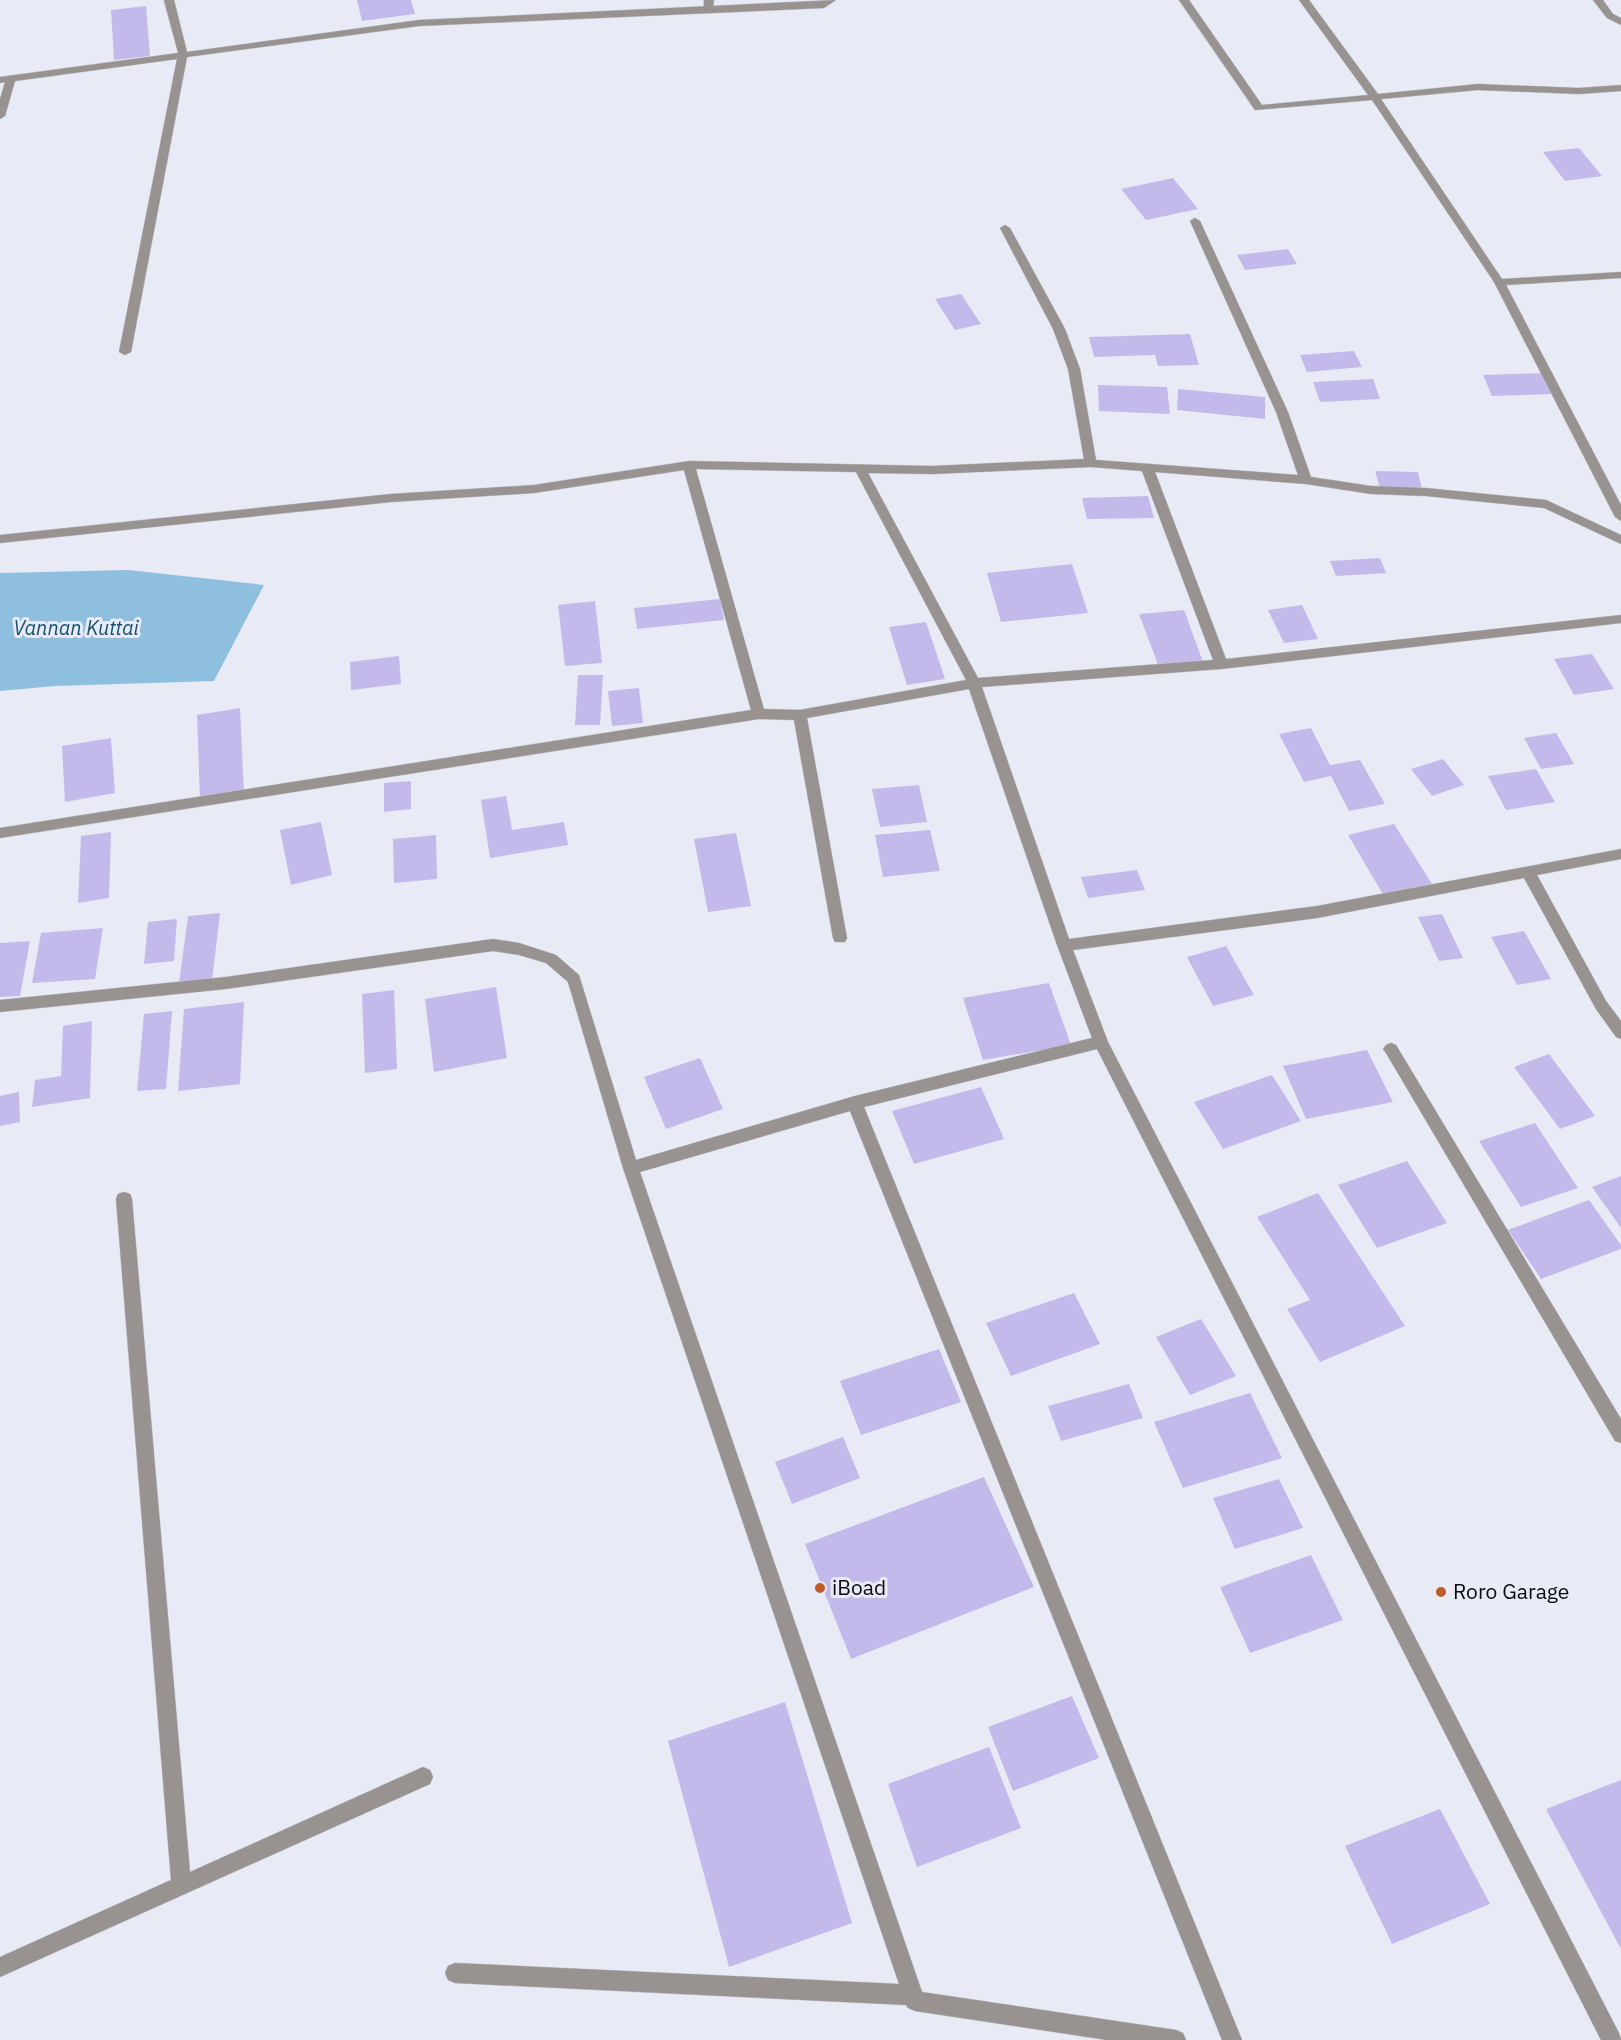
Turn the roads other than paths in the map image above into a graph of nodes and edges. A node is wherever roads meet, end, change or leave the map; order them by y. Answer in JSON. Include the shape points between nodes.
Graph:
{"nodes":[{"id":1,"x":169,"y":0,"type":"edge"},
{"id":2,"x":635,"y":0,"type":"edge"},
{"id":3,"x":709,"y":0,"type":"edge"},
{"id":4,"x":831,"y":0,"type":"edge"},
{"id":5,"x":1184,"y":0,"type":"edge"},
{"id":6,"x":1304,"y":0,"type":"edge"},
{"id":7,"x":1598,"y":0,"type":"edge"},
{"id":8,"x":709,"y":11,"type":"junction"},
{"id":9,"x":640,"y":15,"type":"junction"},
{"id":10,"x":1621,"y":22,"type":"edge"},
{"id":11,"x":183,"y":55,"type":"junction"},
{"id":12,"x":5,"y":80,"type":"edge"},
{"id":13,"x":1621,"y":88,"type":"edge"},
{"id":14,"x":1375,"y":96,"type":"junction"},
{"id":15,"x":0,"y":116,"type":"edge"},
{"id":16,"x":1195,"y":221,"type":"dead end"},
{"id":17,"x":1005,"y":228,"type":"dead end"},
{"id":18,"x":1621,"y":274,"type":"edge"},
{"id":19,"x":1499,"y":282,"type":"junction"},
{"id":20,"x":124,"y":352,"type":"dead end"},
{"id":21,"x":1091,"y":463,"type":"junction"},
{"id":22,"x":689,"y":465,"type":"junction"},
{"id":23,"x":860,"y":468,"type":"junction"},
{"id":24,"x":1147,"y":468,"type":"junction"},
{"id":25,"x":1306,"y":480,"type":"junction"},
{"id":26,"x":1621,"y":517,"type":"edge"},
{"id":27,"x":0,"y":539,"type":"edge"},
{"id":28,"x":1621,"y":540,"type":"edge"},
{"id":29,"x":1621,"y":619,"type":"edge"},
{"id":30,"x":1221,"y":664,"type":"junction"},
{"id":31,"x":974,"y":683,"type":"junction"},
{"id":32,"x":759,"y":714,"type":"junction"},
{"id":33,"x":800,"y":715,"type":"junction"},
{"id":34,"x":0,"y":833,"type":"edge"},
{"id":35,"x":1621,"y":854,"type":"edge"},
{"id":36,"x":1528,"y":872,"type":"junction"},
{"id":37,"x":840,"y":938,"type":"dead end"},
{"id":38,"x":1064,"y":945,"type":"junction"},
{"id":39,"x":0,"y":1006,"type":"edge"},
{"id":40,"x":1621,"y":1033,"type":"edge"},
{"id":41,"x":1101,"y":1042,"type":"junction"},
{"id":42,"x":1390,"y":1049,"type":"dead end"},
{"id":43,"x":855,"y":1104,"type":"junction"},
{"id":44,"x":632,"y":1168,"type":"junction"},
{"id":45,"x":124,"y":1199,"type":"dead end"},
{"id":46,"x":1621,"y":1436,"type":"edge"},
{"id":47,"x":423,"y":1777,"type":"dead end"},
{"id":48,"x":181,"y":1886,"type":"junction"},
{"id":49,"x":0,"y":1967,"type":"edge"},
{"id":50,"x":455,"y":1973,"type":"dead end"},
{"id":51,"x":912,"y":1995,"type":"junction"},
{"id":52,"x":1176,"y":2040,"type":"edge"},
{"id":53,"x":1232,"y":2040,"type":"edge"},
{"id":54,"x":1612,"y":2040,"type":"edge"}],
"edges":[{"from":1,"to":11,"type":"street"},
{"from":2,"to":9,"type":"street"},
{"from":3,"to":8,"type":"street"},
{"from":4,"to":8,"type":"street","via":[[824,5]]},
{"from":5,"to":14,"type":"street","via":[[1258,108]]},
{"from":6,"to":14,"type":"street"},
{"from":7,"to":10,"type":"street","via":[[1610,16]]},
{"from":8,"to":9,"type":"street"},
{"from":9,"to":11,"type":"street","via":[[419,23]]},
{"from":11,"to":12,"type":"street"},
{"from":11,"to":20,"type":"street"},
{"from":12,"to":15,"type":"street"},
{"from":13,"to":14,"type":"street","via":[[1579,91],[1478,87]]},
{"from":14,"to":19,"type":"street"},
{"from":16,"to":25,"type":"street","via":[[1282,412]]},
{"from":17,"to":21,"type":"street","via":[[1059,329],[1070,359]]},
{"from":18,"to":19,"type":"street"},
{"from":19,"to":26,"type":"street"},
{"from":21,"to":23,"type":"street","via":[[932,470]]},
{"from":21,"to":24,"type":"street"},
{"from":22,"to":23,"type":"street"},
{"from":22,"to":27,"type":"street","via":[[534,489],[391,498]]},
{"from":22,"to":32,"type":"street"},
{"from":23,"to":31,"type":"street"},
{"from":24,"to":25,"type":"street"},
{"from":24,"to":30,"type":"street"},
{"from":25,"to":28,"type":"street","via":[[1371,490],[1546,504]]},
{"from":29,"to":30,"type":"street"},
{"from":30,"to":31,"type":"street"},
{"from":31,"to":33,"type":"street"},
{"from":31,"to":38,"type":"street"},
{"from":32,"to":33,"type":"street"},
{"from":32,"to":34,"type":"street"},
{"from":33,"to":37,"type":"street"},
{"from":35,"to":36,"type":"street"},
{"from":36,"to":38,"type":"street","via":[[1317,912]]},
{"from":36,"to":40,"type":"street","via":[[1601,1005]]},
{"from":38,"to":41,"type":"street"},
{"from":39,"to":44,"type":"street","via":[[226,983],[493,945],[519,949],[551,959],[574,979]]},
{"from":41,"to":43,"type":"street"},
{"from":41,"to":54,"type":"street"},
{"from":42,"to":46,"type":"street"},
{"from":43,"to":44,"type":"street"},
{"from":43,"to":53,"type":"street"},
{"from":44,"to":51,"type":"street"},
{"from":45,"to":48,"type":"street"},
{"from":47,"to":48,"type":"street"},
{"from":48,"to":49,"type":"street"},
{"from":50,"to":51,"type":"street"},
{"from":51,"to":52,"type":"street","via":[[915,2001]]}]}
